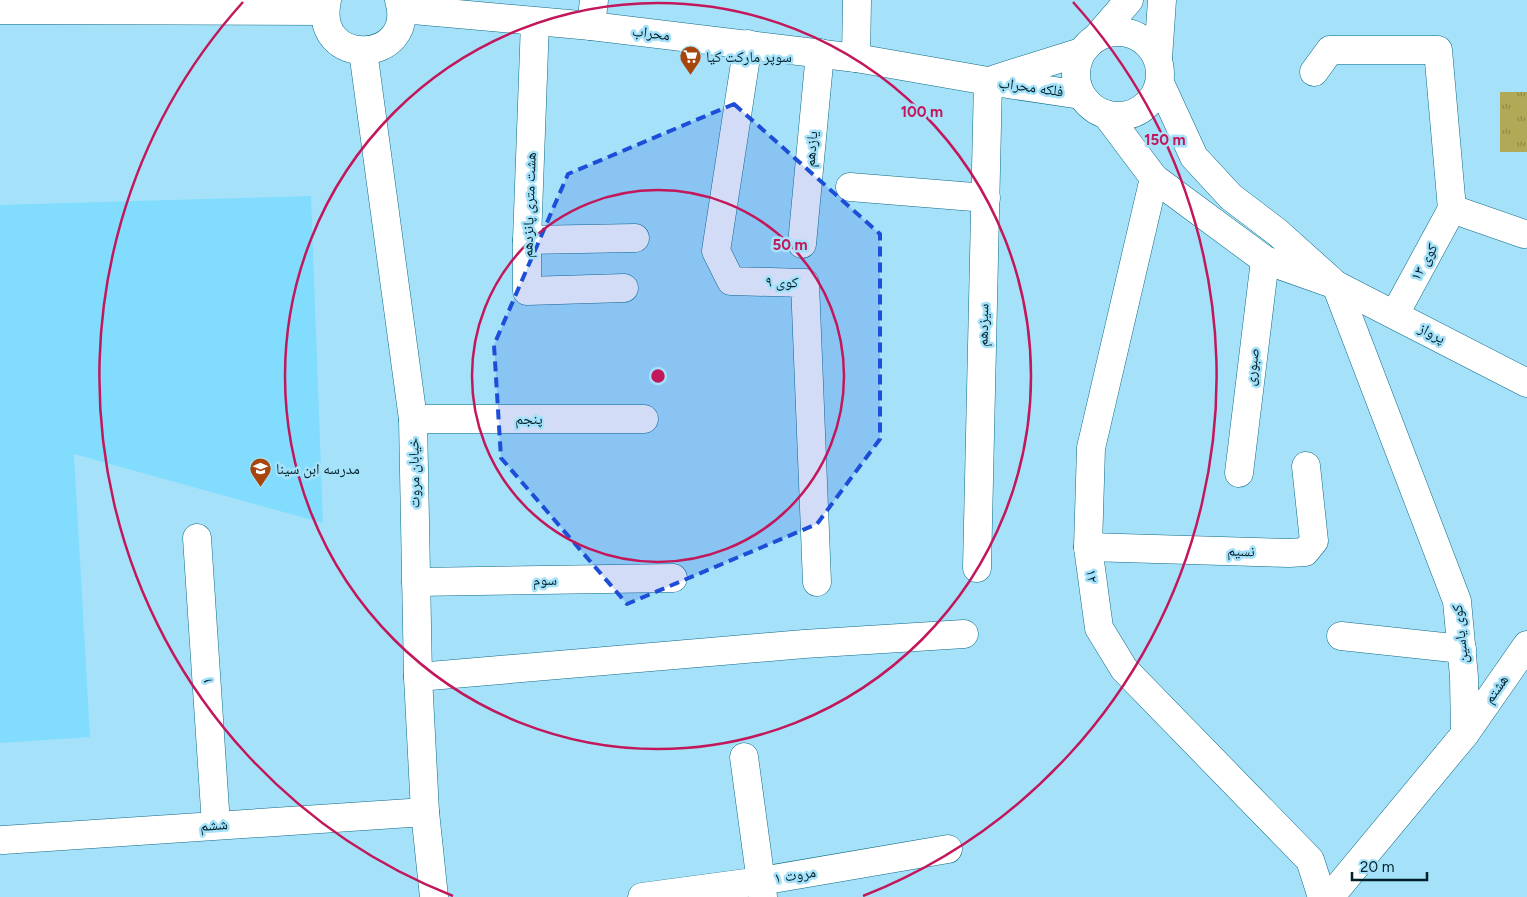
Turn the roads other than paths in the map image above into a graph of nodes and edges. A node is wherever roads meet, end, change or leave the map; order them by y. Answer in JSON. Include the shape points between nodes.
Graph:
{"nodes":[{"id":1,"x":857,"y":0,"type":"edge"},
{"id":2,"x":1129,"y":0,"type":"edge"},
{"id":3,"x":1162,"y":0,"type":"edge"},
{"id":4,"x":401,"y":4,"type":"edge"},
{"id":5,"x":326,"y":5,"type":"edge"},
{"id":6,"x":0,"y":10,"type":"edge"},
{"id":7,"x":593,"y":13,"type":"edge"},
{"id":8,"x":535,"y":22,"type":"junction"},
{"id":9,"x":748,"y":44,"type":"junction"},
{"id":10,"x":1089,"y":44,"type":"junction"},
{"id":11,"x":363,"y":51,"type":"junction"},
{"id":12,"x":820,"y":53,"type":"junction"},
{"id":13,"x":856,"y":58,"type":"junction"},
{"id":14,"x":1159,"y":71,"type":"junction"},
{"id":15,"x":1314,"y":72,"type":"dead end"},
{"id":16,"x":988,"y":81,"type":"junction"},
{"id":17,"x":1081,"y":95,"type":"junction"},
{"id":18,"x":1106,"y":114,"type":"junction"},
{"id":19,"x":1154,"y":178,"type":"junction"},
{"id":20,"x":850,"y":187,"type":"dead end"},
{"id":21,"x":986,"y":198,"type":"junction"},
{"id":22,"x":1452,"y":209,"type":"junction"},
{"id":23,"x":1524,"y":234,"type":"dead end"},
{"id":24,"x":634,"y":238,"type":"dead end"},
{"id":25,"x":527,"y":240,"type":"junction"},
{"id":26,"x":802,"y":244,"type":"dead end"},
{"id":27,"x":1265,"y":260,"type":"junction"},
{"id":28,"x":1336,"y":285,"type":"junction"},
{"id":29,"x":624,"y":288,"type":"dead end"},
{"id":30,"x":1395,"y":314,"type":"junction"},
{"id":31,"x":1527,"y":383,"type":"edge"},
{"id":32,"x":413,"y":419,"type":"junction"},
{"id":33,"x":644,"y":419,"type":"dead end"},
{"id":34,"x":1306,"y":466,"type":"dead end"},
{"id":35,"x":1240,"y":473,"type":"dead end"},
{"id":36,"x":197,"y":538,"type":"dead end"},
{"id":37,"x":1088,"y":547,"type":"junction"},
{"id":38,"x":977,"y":568,"type":"dead end"},
{"id":39,"x":673,"y":578,"type":"dead end"},
{"id":40,"x":416,"y":582,"type":"junction"},
{"id":41,"x":817,"y":582,"type":"dead end"},
{"id":42,"x":964,"y":634,"type":"dead end"},
{"id":43,"x":1340,"y":636,"type":"dead end"},
{"id":44,"x":1527,"y":645,"type":"edge"},
{"id":45,"x":1462,"y":649,"type":"junction"},
{"id":46,"x":418,"y":677,"type":"junction"},
{"id":47,"x":1465,"y":734,"type":"junction"},
{"id":48,"x":744,"y":757,"type":"dead end"},
{"id":49,"x":425,"y":812,"type":"junction"},
{"id":50,"x":216,"y":825,"type":"junction"},
{"id":51,"x":3,"y":840,"type":"dead end"},
{"id":52,"x":948,"y":849,"type":"dead end"},
{"id":53,"x":762,"y":889,"type":"edge"},
{"id":54,"x":434,"y":897,"type":"edge"},
{"id":55,"x":642,"y":897,"type":"edge"},
{"id":56,"x":1322,"y":897,"type":"edge"},
{"id":57,"x":1330,"y":897,"type":"edge"}],
"edges":[{"from":1,"to":13,"type":"street"},
{"from":2,"to":10,"type":"street"},
{"from":3,"to":14,"type":"street"},
{"from":4,"to":8,"type":"street","name":"محراب"},
{"from":4,"to":11,"type":"street","via":[[401,22],[396,34],[387,43]]},
{"from":5,"to":6,"type":"street"},
{"from":5,"to":11,"type":"street","via":[[326,23],[335,39],[350,49]]},
{"from":7,"to":8,"type":"street","name":"محراب"},
{"from":7,"to":9,"type":"street","name":"محراب"},
{"from":8,"to":25,"type":"street","name":"هشت متری پانزدهم"},
{"from":9,"to":12,"type":"street","name":"محراب"},
{"from":9,"to":41,"type":"street","name":"کوی ۹","via":[[716,251],[731,281],[805,283]]},
{"from":10,"to":14,"type":"street","name":"فلکه محراب","via":[[1112,31],[1139,37],[1150,46]]},
{"from":10,"to":16,"type":"street","name":"فلکه محراب"},
{"from":10,"to":17,"type":"street","name":"فلکه محراب","via":[[1077,62],[1075,73]]},
{"from":11,"to":32,"type":"street","name":"خیابان مروت"},
{"from":12,"to":13,"type":"street","name":"محراب"},
{"from":12,"to":26,"type":"street","name":"یازدهم"},
{"from":13,"to":16,"type":"street","name":"محراب"},
{"from":14,"to":18,"type":"street","via":[[1154,96],[1145,106],[1120,116]]},
{"from":14,"to":28,"type":"street","via":[[1194,157],[1231,197]]},
{"from":15,"to":22,"type":"street","via":[[1330,50],[1438,50]]},
{"from":16,"to":17,"type":"street","name":"فلکه محراب"},
{"from":16,"to":21,"type":"street","name":"سیزدهم"},
{"from":17,"to":18,"type":"street","name":"فلکه محراب","via":[[1088,104]]},
{"from":18,"to":19,"type":"street"},
{"from":19,"to":27,"type":"street"},
{"from":19,"to":37,"type":"street","name":"۱۲","via":[[1092,448]]},
{"from":20,"to":21,"type":"street"},
{"from":21,"to":38,"type":"street","name":"سیزدهم"},
{"from":22,"to":23,"type":"street"},
{"from":22,"to":30,"type":"street","name":"کوی ۱۳"},
{"from":24,"to":25,"type":"street"},
{"from":25,"to":29,"type":"street","name":"هشت متری پانزدهم","via":[[527,291]]},
{"from":27,"to":28,"type":"street"},
{"from":27,"to":35,"type":"street","name":"صبوری"},
{"from":28,"to":30,"type":"street","name":"پرواز"},
{"from":28,"to":45,"type":"street","name":"کوی یاسین","via":[[1457,601]]},
{"from":30,"to":31,"type":"street","name":"پرواز"},
{"from":32,"to":33,"type":"street","name":"پنجم"},
{"from":32,"to":40,"type":"street","name":"خیابان مروت"},
{"from":34,"to":37,"type":"street","name":"نسیم","via":[[1314,541],[1304,552]]},
{"from":36,"to":50,"type":"street","name":"۱"},
{"from":37,"to":56,"type":"street","name":"۱۲","via":[[1099,628],[1124,669],[1310,860]]},
{"from":39,"to":40,"type":"street","name":"سوم"},
{"from":40,"to":46,"type":"street","name":"خیابان مروت"},
{"from":42,"to":46,"type":"street","via":[[794,644]]},
{"from":43,"to":45,"type":"street"},
{"from":44,"to":47,"type":"street","name":"هشتم"},
{"from":45,"to":47,"type":"street","name":"کوی یاسین"},
{"from":46,"to":49,"type":"street","name":"خیابان مروت"},
{"from":47,"to":57,"type":"street"},
{"from":48,"to":53,"type":"street"},
{"from":49,"to":50,"type":"street","name":"ششم"},
{"from":49,"to":54,"type":"street","name":"خیابان مروت"},
{"from":50,"to":51,"type":"street","name":"ششم"},
{"from":52,"to":53,"type":"street","name":"مروت ۱"},
{"from":53,"to":55,"type":"street","name":"مروت ۱"}]}
